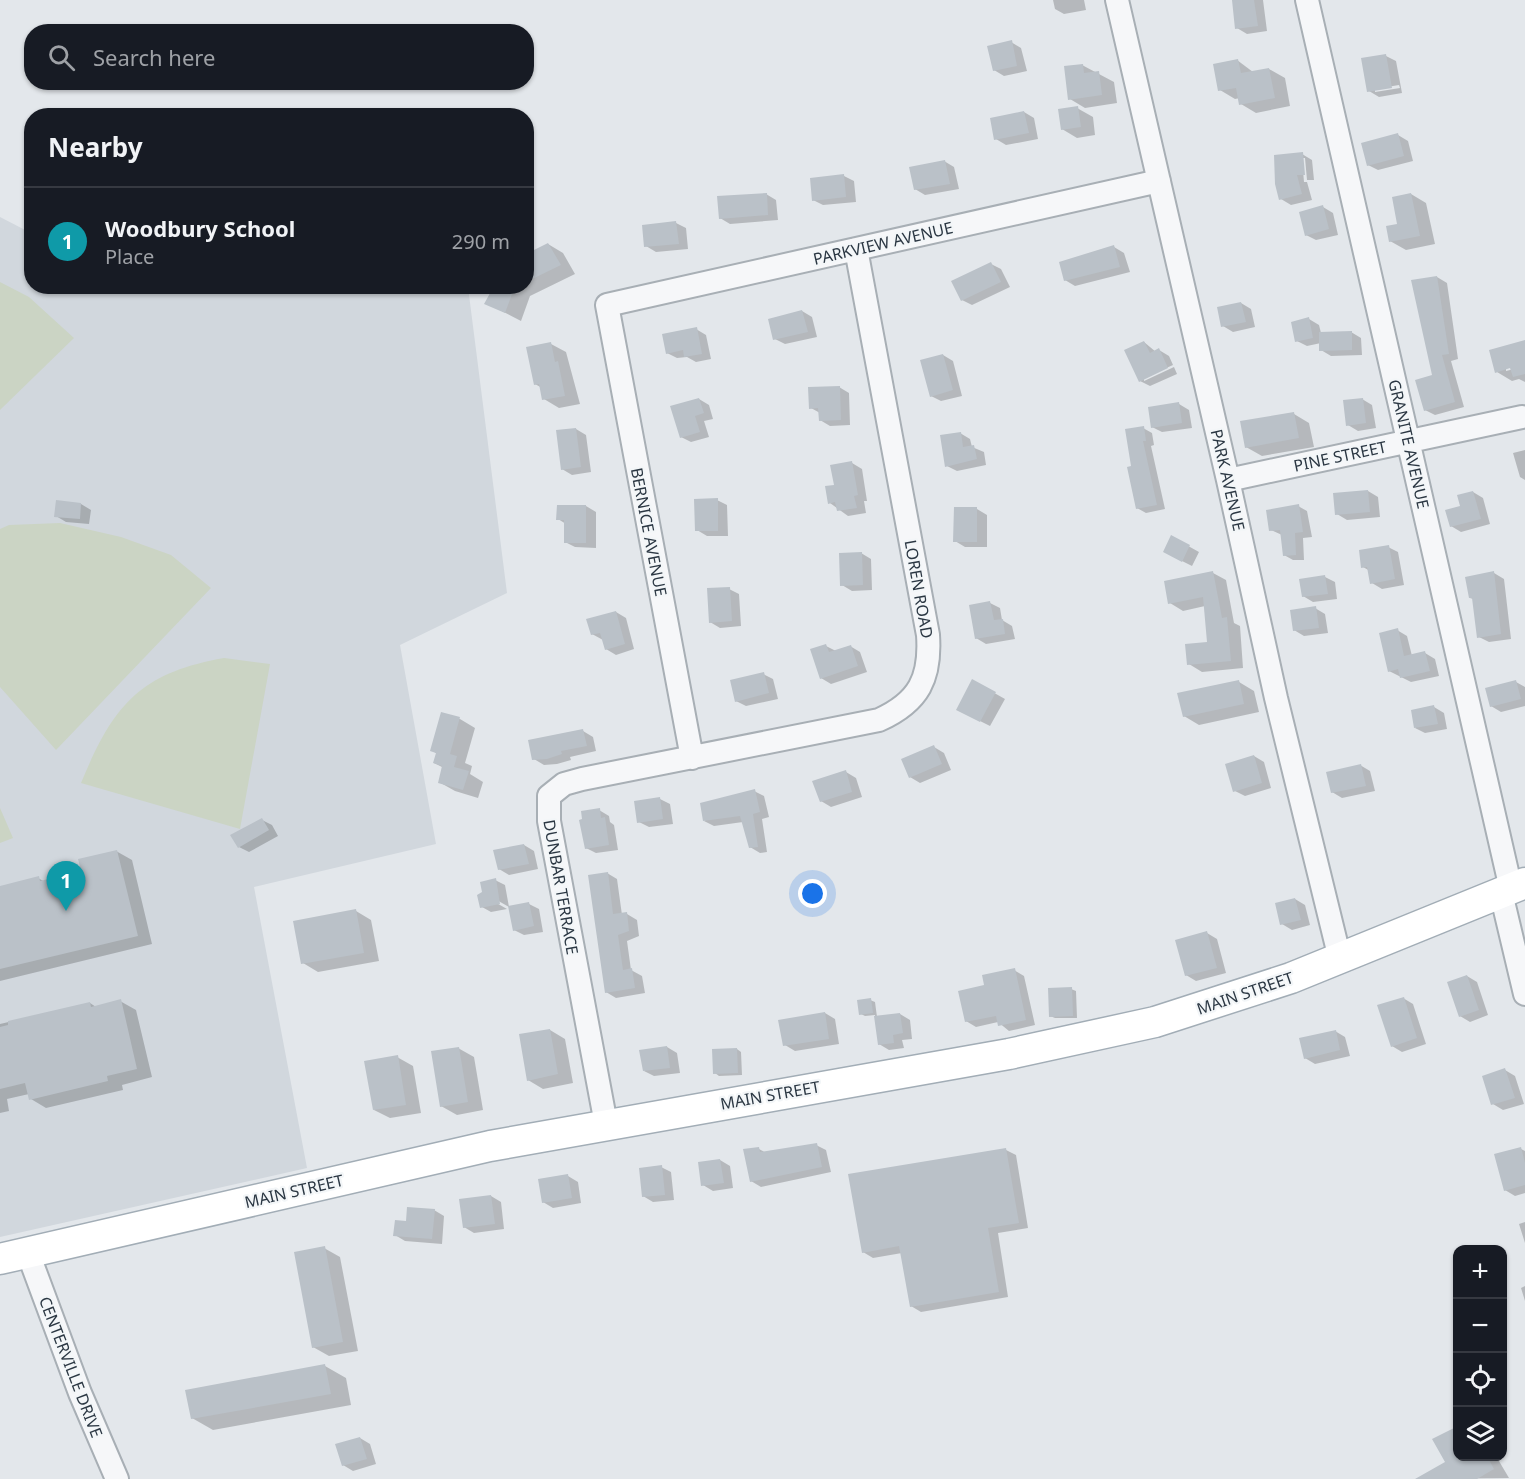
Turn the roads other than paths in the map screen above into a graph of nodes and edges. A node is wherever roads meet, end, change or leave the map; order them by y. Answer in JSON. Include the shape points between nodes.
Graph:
{"nodes":[{"id":1,"x":1117,"y":0,"type":"edge"},
{"id":2,"x":1307,"y":0,"type":"edge"},
{"id":3,"x":1159,"y":181,"type":"junction"},
{"id":4,"x":856,"y":249,"type":"junction"},
{"id":5,"x":607,"y":305,"type":"joint"},
{"id":6,"x":1522,"y":417,"type":"dead end"},
{"id":7,"x":1408,"y":441,"type":"junction"},
{"id":8,"x":1228,"y":480,"type":"junction"},
{"id":9,"x":692,"y":758,"type":"junction"},
{"id":10,"x":1512,"y":888,"type":"edge"},
{"id":11,"x":1340,"y":959,"type":"junction"},
{"id":12,"x":1525,"y":994,"type":"edge"},
{"id":13,"x":606,"y":1124,"type":"junction"},
{"id":14,"x":14,"y":1256,"type":"edge"},
{"id":15,"x":117,"y":1479,"type":"edge"}],
"edges":[{"from":1,"to":3,"type":"street","name":"PARK AVENUE"},
{"from":2,"to":7,"type":"street","name":"GRANITE AVENUE"},
{"from":3,"to":4,"type":"street","name":"PARKVIEW AVENUE"},
{"from":3,"to":8,"type":"street","name":"PARK AVENUE"},
{"from":4,"to":5,"type":"street","name":"PARKVIEW AVENUE"},
{"from":4,"to":9,"type":"street","name":"LOREN ROAD","via":[[928,635],[926,674],[905,706],[879,720]]},
{"from":5,"to":9,"type":"street","name":"BERNICE AVENUE"},
{"from":6,"to":7,"type":"street","name":"PINE STREET"},
{"from":7,"to":8,"type":"street","name":"PINE STREET"},
{"from":7,"to":10,"type":"street","name":"GRANITE AVENUE"},
{"from":8,"to":11,"type":"street","name":"PARK AVENUE"},
{"from":9,"to":13,"type":"street","name":"DUNBAR TERRACE","via":[[572,782],[554,791],[548,800]]},
{"from":10,"to":11,"type":"main road","name":"MAIN STREET"},
{"from":10,"to":12,"type":"street","name":"GRANITE AVENUE"},
{"from":11,"to":13,"type":"main road","name":"MAIN STREET","via":[[1207,1007],[1051,1046]]},
{"from":13,"to":14,"type":"main road","name":"MAIN STREET","via":[[490,1146]]},
{"from":14,"to":15,"type":"street","name":"CENTERVILLE DRIVE"}]}
